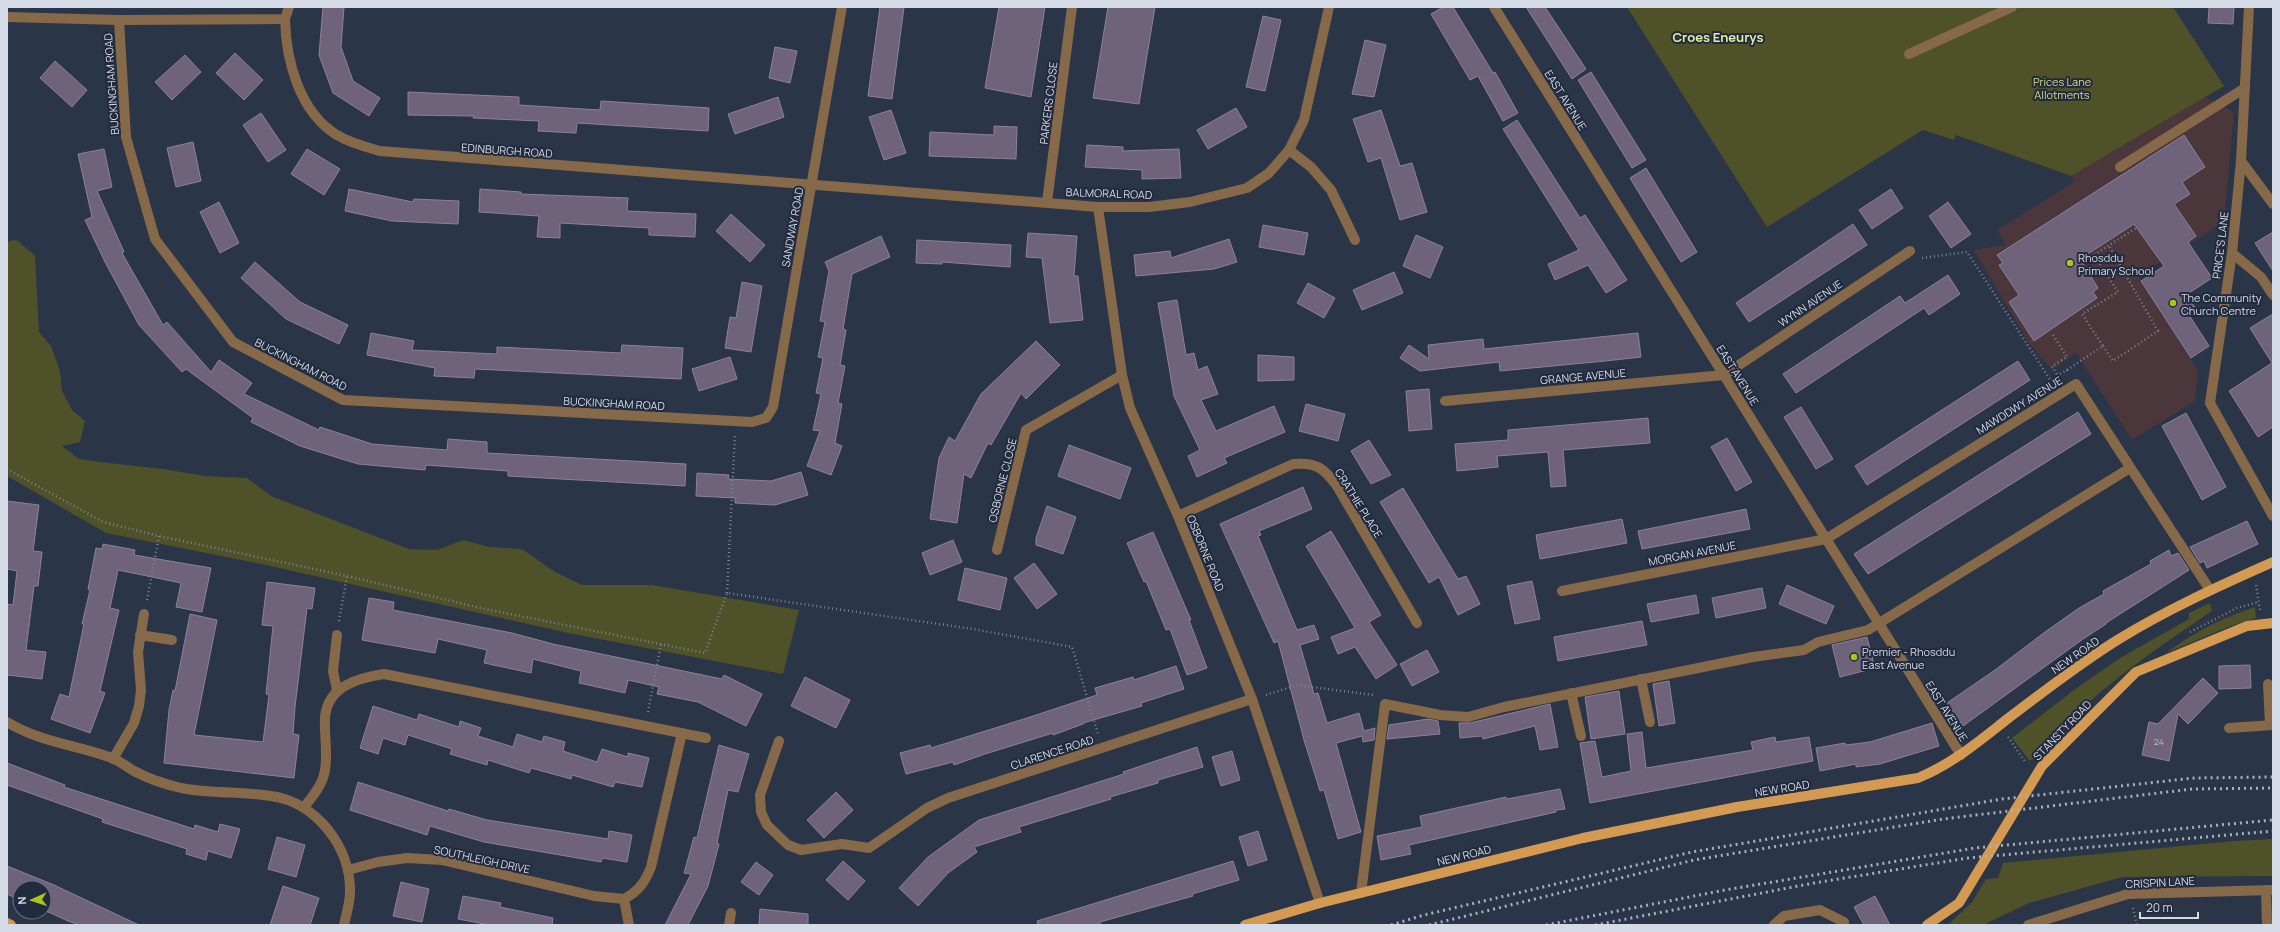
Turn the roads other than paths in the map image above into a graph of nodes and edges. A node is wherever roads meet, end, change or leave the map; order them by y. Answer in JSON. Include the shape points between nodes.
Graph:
{"nodes":[{"id":1,"x":289,"y":7,"type":"edge"},
{"id":2,"x":842,"y":7,"type":"edge"},
{"id":3,"x":1072,"y":7,"type":"edge"},
{"id":4,"x":1329,"y":7,"type":"edge"},
{"id":5,"x":1494,"y":7,"type":"edge"},
{"id":6,"x":2012,"y":7,"type":"edge"},
{"id":7,"x":2249,"y":7,"type":"edge"},
{"id":8,"x":7,"y":17,"type":"edge"},
{"id":9,"x":285,"y":19,"type":"junction"},
{"id":10,"x":119,"y":20,"type":"junction"},
{"id":11,"x":1909,"y":54,"type":"dead end"},
{"id":12,"x":2245,"y":88,"type":"junction"},
{"id":13,"x":1289,"y":150,"type":"junction"},
{"id":14,"x":2241,"y":161,"type":"junction"},
{"id":15,"x":2120,"y":167,"type":"dead end"},
{"id":16,"x":811,"y":185,"type":"junction"},
{"id":17,"x":1047,"y":202,"type":"junction"},
{"id":18,"x":2273,"y":204,"type":"edge"},
{"id":19,"x":1098,"y":207,"type":"junction"},
{"id":20,"x":1355,"y":240,"type":"dead end"},
{"id":21,"x":1910,"y":251,"type":"road end"},
{"id":22,"x":2232,"y":253,"type":"junction"},
{"id":23,"x":2273,"y":295,"type":"edge"},
{"id":24,"x":1122,"y":375,"type":"junction"},
{"id":25,"x":1724,"y":375,"type":"junction"},
{"id":26,"x":1445,"y":402,"type":"dead end"},
{"id":27,"x":736,"y":422,"type":"joint"},
{"id":28,"x":2130,"y":468,"type":"junction"},
{"id":29,"x":1178,"y":516,"type":"junction"},
{"id":30,"x":2273,"y":516,"type":"edge"},
{"id":31,"x":1826,"y":539,"type":"junction"},
{"id":32,"x":997,"y":550,"type":"dead end"},
{"id":33,"x":2273,"y":562,"type":"edge"},
{"id":34,"x":2210,"y":590,"type":"junction"},
{"id":35,"x":1562,"y":591,"type":"dead end"},
{"id":36,"x":144,"y":614,"type":"road end"},
{"id":37,"x":1417,"y":623,"type":"dead end"},
{"id":38,"x":1878,"y":623,"type":"junction"},
{"id":39,"x":2273,"y":623,"type":"edge"},
{"id":40,"x":140,"y":635,"type":"junction"},
{"id":41,"x":337,"y":635,"type":"road end"},
{"id":42,"x":172,"y":640,"type":"dead end"},
{"id":43,"x":1641,"y":679,"type":"junction"},
{"id":44,"x":2268,"y":684,"type":"dead end"},
{"id":45,"x":337,"y":690,"type":"junction"},
{"id":46,"x":1571,"y":693,"type":"junction"},
{"id":47,"x":1252,"y":699,"type":"junction"},
{"id":48,"x":7,"y":722,"type":"edge"},
{"id":49,"x":1650,"y":722,"type":"dead end"},
{"id":50,"x":2272,"y":725,"type":"edge"},
{"id":51,"x":2229,"y":728,"type":"dead end"},
{"id":52,"x":682,"y":733,"type":"junction"},
{"id":53,"x":1581,"y":736,"type":"dead end"},
{"id":54,"x":706,"y":738,"type":"dead end"},
{"id":55,"x":779,"y":741,"type":"dead end"},
{"id":56,"x":1961,"y":755,"type":"junction"},
{"id":57,"x":113,"y":759,"type":"junction"},
{"id":58,"x":304,"y":807,"type":"junction"},
{"id":59,"x":348,"y":870,"type":"junction"},
{"id":60,"x":2270,"y":890,"type":"edge"},
{"id":61,"x":1361,"y":893,"type":"junction"},
{"id":62,"x":624,"y":899,"type":"junction"},
{"id":63,"x":1320,"y":903,"type":"junction"},
{"id":64,"x":731,"y":913,"type":"dead end"},
{"id":65,"x":1844,"y":922,"type":"dead end"},
{"id":66,"x":7,"y":923,"type":"edge"},
{"id":67,"x":11,"y":925,"type":"edge"},
{"id":68,"x":344,"y":925,"type":"edge"},
{"id":69,"x":629,"y":925,"type":"edge"},
{"id":70,"x":729,"y":925,"type":"edge"},
{"id":71,"x":1245,"y":925,"type":"edge"},
{"id":72,"x":1774,"y":925,"type":"edge"},
{"id":73,"x":1927,"y":925,"type":"edge"},
{"id":74,"x":2028,"y":925,"type":"edge"},
{"id":75,"x":2267,"y":925,"type":"edge"}],
"edges":[{"from":1,"to":9,"type":"street"},
{"from":2,"to":16,"type":"street","name":"SANDWAY ROAD"},
{"from":3,"to":17,"type":"street","name":"PARKERS CLOSE"},
{"from":4,"to":13,"type":"street","name":"BALMORAL ROAD","via":[[1304,120]]},
{"from":5,"to":25,"type":"street","name":"EAST AVENUE"},
{"from":6,"to":11,"type":"street"},
{"from":7,"to":12,"type":"street","name":"PRICE'S LANE"},
{"from":8,"to":10,"type":"street"},
{"from":9,"to":10,"type":"street"},
{"from":9,"to":16,"type":"street","name":"EDINBURGH ROAD","via":[[291,67],[309,106],[322,123],[337,135],[356,144],[403,155]]},
{"from":10,"to":27,"type":"street","name":"BUCKINGHAM ROAD","via":[[126,136],[155,239],[233,342],[343,400]]},
{"from":12,"to":14,"type":"street","name":"PRICE'S LANE"},
{"from":12,"to":15,"type":"street"},
{"from":13,"to":19,"type":"street","name":"BALMORAL ROAD","via":[[1269,173],[1247,188],[1190,202],[1149,208]]},
{"from":13,"to":20,"type":"street","via":[[1311,167],[1331,190]]},
{"from":14,"to":18,"type":"street"},
{"from":14,"to":22,"type":"street","name":"PRICE'S LANE"},
{"from":16,"to":17,"type":"street","name":"BALMORAL ROAD"},
{"from":16,"to":27,"type":"street","name":"SANDWAY ROAD","via":[[773,407],[766,418],[752,422]]},
{"from":17,"to":19,"type":"street","name":"BALMORAL ROAD"},
{"from":19,"to":24,"type":"street","name":"OSBORNE ROAD"},
{"from":21,"to":25,"type":"street","name":"WYNN AVENUE"},
{"from":22,"to":23,"type":"street","via":[[2261,276]]},
{"from":22,"to":30,"type":"street","name":"PRICE'S LANE","via":[[2210,403]]},
{"from":24,"to":29,"type":"street","name":"OSBORNE ROAD","via":[[1130,408]]},
{"from":24,"to":32,"type":"street","name":"OSBORNE CLOSE","via":[[1026,430]]},
{"from":25,"to":26,"type":"street","name":"GRANGE AVENUE"},
{"from":25,"to":31,"type":"street","name":"EAST AVENUE"},
{"from":28,"to":31,"type":"street","name":"MAWDDWY AVENUE","via":[[2076,384]]},
{"from":28,"to":34,"type":"street","name":"MAWDDWY AVENUE"},
{"from":28,"to":38,"type":"street"},
{"from":29,"to":37,"type":"street","name":"CRATHIE PLACE","via":[[1293,464],[1307,463],[1316,466],[1327,472],[1337,486]]},
{"from":29,"to":47,"type":"street","name":"OSBORNE ROAD"},
{"from":31,"to":35,"type":"street","name":"MORGAN AVENUE"},
{"from":31,"to":38,"type":"street","name":"EAST AVENUE"},
{"from":33,"to":34,"type":"main road","name":"NEW ROAD"},
{"from":34,"to":56,"type":"main road","name":"NEW ROAD","via":[[2119,639]]},
{"from":36,"to":40,"type":"street"},
{"from":38,"to":43,"type":"street","via":[[1868,630],[1818,642],[1808,649]]},
{"from":38,"to":56,"type":"street","name":"EAST AVENUE"},
{"from":39,"to":73,"type":"main road","name":"STANSTY ROAD","via":[[2247,626],[2136,672],[2042,766],[1959,903]]},
{"from":40,"to":42,"type":"street"},
{"from":40,"to":57,"type":"street","via":[[139,706],[134,723]]},
{"from":41,"to":45,"type":"street","via":[[334,671]]},
{"from":43,"to":46,"type":"street"},
{"from":43,"to":49,"type":"street"},
{"from":44,"to":50,"type":"street"},
{"from":45,"to":52,"type":"street","via":[[352,681],[384,674]]},
{"from":45,"to":58,"type":"street","via":[[329,702],[325,717],[325,771],[317,790]]},
{"from":46,"to":53,"type":"street"},
{"from":46,"to":61,"type":"street","via":[[1468,717],[1440,715],[1385,704]]},
{"from":47,"to":55,"type":"street","name":"CLARENCE ROAD","via":[[948,798],[927,808],[869,848],[842,844],[801,850],[788,844],[767,825],[761,812],[760,795]]},
{"from":47,"to":63,"type":"street","name":"OSBORNE ROAD"},
{"from":48,"to":57,"type":"street","via":[[42,739]]},
{"from":50,"to":51,"type":"street"},
{"from":52,"to":54,"type":"street"},
{"from":52,"to":62,"type":"street","via":[[651,867],[635,893]]},
{"from":56,"to":61,"type":"main road","name":"NEW ROAD","via":[[1939,770],[1912,779],[1736,807],[1591,837]]},
{"from":57,"to":58,"type":"street","via":[[157,782],[215,793],[271,796]]},
{"from":58,"to":59,"type":"street","via":[[341,847]]},
{"from":59,"to":62,"type":"street","name":"SOUTHLEIGH DRIVE","via":[[400,859],[442,860],[594,896]]},
{"from":59,"to":68,"type":"street","via":[[350,893]]},
{"from":60,"to":74,"type":"street","name":"CRISPIN LANE","via":[[2128,894]]},
{"from":60,"to":75,"type":"street"},
{"from":61,"to":63,"type":"main road","name":"NEW ROAD"},
{"from":62,"to":69,"type":"street"},
{"from":63,"to":71,"type":"main road","name":"NEW ROAD"},
{"from":64,"to":70,"type":"street"},
{"from":65,"to":72,"type":"street","via":[[1820,910],[1784,916]]},
{"from":66,"to":67,"type":"main road"}]}
